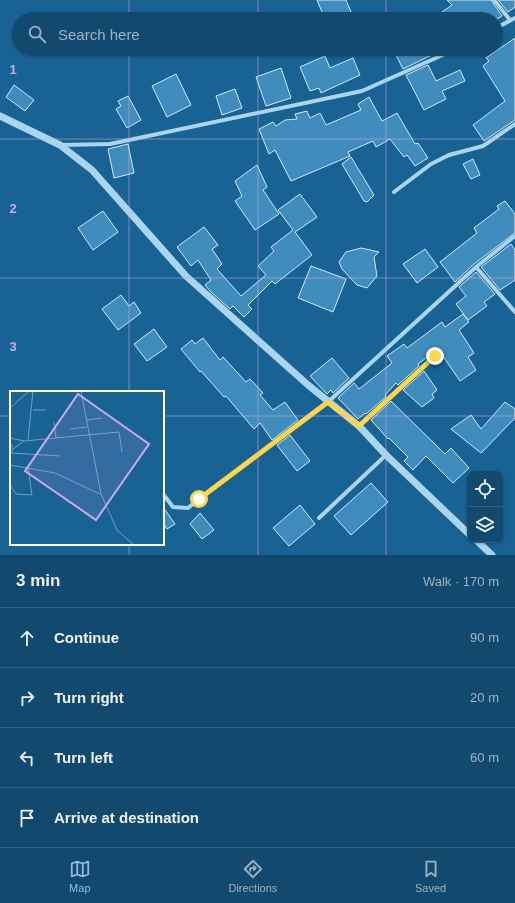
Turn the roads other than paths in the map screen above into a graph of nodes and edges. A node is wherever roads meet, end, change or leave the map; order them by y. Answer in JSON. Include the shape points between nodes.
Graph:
{"nodes":[{"id":1,"x":494,"y":0,"type":"edge"},
{"id":2,"x":515,"y":18,"type":"edge"},
{"id":3,"x":510,"y":20,"type":"junction"},
{"id":4,"x":503,"y":24,"type":"edge"},
{"id":5,"x":440,"y":56,"type":"edge"},
{"id":6,"x":0,"y":116,"type":"edge"},
{"id":7,"x":515,"y":124,"type":"edge"},
{"id":8,"x":60,"y":145,"type":"junction"},
{"id":9,"x":394,"y":192,"type":"dead end"},
{"id":10,"x":515,"y":236,"type":"edge"},
{"id":11,"x":476,"y":267,"type":"junction"},
{"id":12,"x":515,"y":312,"type":"edge"},
{"id":13,"x":435,"y":356,"type":"dead end"},
{"id":14,"x":328,"y":402,"type":"junction"},
{"id":15,"x":359,"y":426,"type":"junction"},
{"id":16,"x":386,"y":455,"type":"junction"},
{"id":17,"x":164,"y":495,"type":"edge"},
{"id":18,"x":319,"y":518,"type":"dead end"},
{"id":19,"x":467,"y":532,"type":"edge"},
{"id":20,"x":479,"y":543,"type":"edge"},
{"id":21,"x":492,"y":555,"type":"edge"}],
"edges":[{"from":1,"to":3,"type":"street"},
{"from":2,"to":3,"type":"street"},
{"from":3,"to":4,"type":"street"},
{"from":5,"to":8,"type":"street","via":[[362,91],[110,144]]},
{"from":6,"to":8,"type":"street"},
{"from":7,"to":9,"type":"street","via":[[483,146],[449,155],[431,164]]},
{"from":8,"to":14,"type":"street","via":[[92,170],[186,276]]},
{"from":10,"to":11,"type":"street"},
{"from":11,"to":12,"type":"street"},
{"from":11,"to":14,"type":"street"},
{"from":13,"to":15,"type":"street"},
{"from":14,"to":15,"type":"street"},
{"from":14,"to":17,"type":"street","via":[[188,508],[173,507]]},
{"from":15,"to":16,"type":"street"},
{"from":16,"to":18,"type":"street"},
{"from":16,"to":19,"type":"street"},
{"from":20,"to":21,"type":"street"}]}
